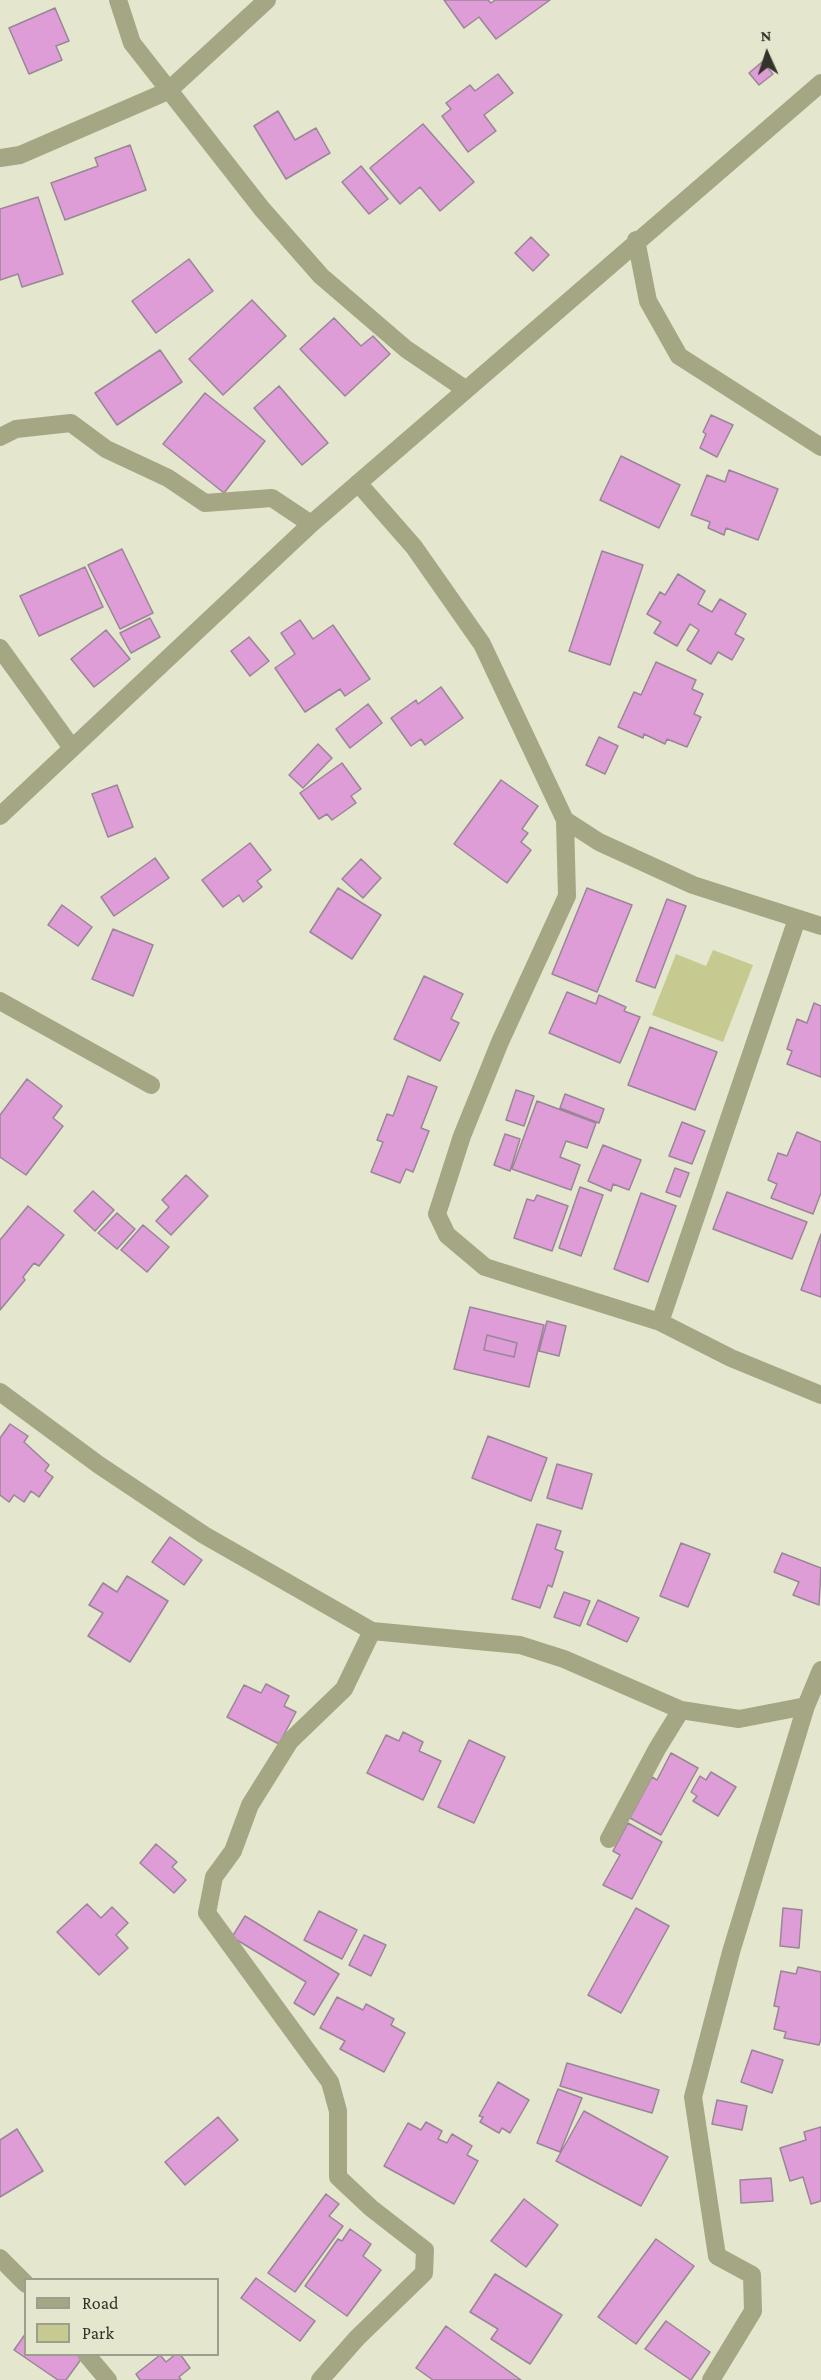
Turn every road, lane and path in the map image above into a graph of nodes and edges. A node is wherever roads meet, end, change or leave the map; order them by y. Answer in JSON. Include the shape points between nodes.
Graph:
{"nodes":[{"id":1,"x":118,"y":0,"type":"edge"},
{"id":2,"x":267,"y":0,"type":"edge"},
{"id":3,"x":821,"y":83,"type":"edge"},
{"id":4,"x":168,"y":91,"type":"junction"},
{"id":5,"x":0,"y":158,"type":"edge"},
{"id":6,"x":636,"y":240,"type":"junction"},
{"id":7,"x":465,"y":389,"type":"junction"},
{"id":8,"x":0,"y":437,"type":"edge"},
{"id":9,"x":820,"y":446,"type":"edge"},
{"id":10,"x":358,"y":483,"type":"junction"},
{"id":11,"x":311,"y":524,"type":"junction"},
{"id":12,"x":0,"y":648,"type":"edge"},
{"id":13,"x":72,"y":748,"type":"junction"},
{"id":14,"x":0,"y":816,"type":"edge"},
{"id":15,"x":564,"y":820,"type":"junction"},
{"id":16,"x":797,"y":919,"type":"junction"},
{"id":17,"x":821,"y":926,"type":"edge"},
{"id":18,"x":0,"y":1001,"type":"edge"},
{"id":19,"x":151,"y":1085,"type":"dead end"},
{"id":20,"x":660,"y":1322,"type":"junction"},
{"id":21,"x":0,"y":1392,"type":"edge"},
{"id":22,"x":821,"y":1395,"type":"edge"},
{"id":23,"x":372,"y":1631,"type":"junction"},
{"id":24,"x":821,"y":1670,"type":"edge"},
{"id":25,"x":806,"y":1706,"type":"junction"},
{"id":26,"x":681,"y":1710,"type":"junction"},
{"id":27,"x":609,"y":1839,"type":"dead end"},
{"id":28,"x":0,"y":2258,"type":"edge"},
{"id":29,"x":24,"y":2282,"type":"edge"},
{"id":30,"x":87,"y":2356,"type":"edge"},
{"id":31,"x":108,"y":2380,"type":"edge"},
{"id":32,"x":320,"y":2380,"type":"edge"},
{"id":33,"x":711,"y":2380,"type":"edge"}],
"edges":[{"from":1,"to":4,"type":"street","via":[[132,43]]},
{"from":2,"to":4,"type":"street"},
{"from":3,"to":6,"type":"street"},
{"from":4,"to":5,"type":"street","via":[[20,155]]},
{"from":4,"to":7,"type":"street","via":[[321,276],[406,349]]},
{"from":6,"to":7,"type":"street"},
{"from":6,"to":9,"type":"street","via":[[648,301],[680,356]]},
{"from":7,"to":10,"type":"street"},
{"from":8,"to":11,"type":"street","via":[[16,429],[70,423],[106,449],[168,478],[205,503],[272,498]]},
{"from":10,"to":11,"type":"street"},
{"from":10,"to":15,"type":"street","via":[[414,547],[482,644]]},
{"from":11,"to":13,"type":"street"},
{"from":12,"to":13,"type":"street"},
{"from":13,"to":14,"type":"street"},
{"from":15,"to":16,"type":"street","via":[[599,842],[693,885]]},
{"from":15,"to":20,"type":"street","via":[[567,896],[500,1042],[462,1136],[437,1214],[447,1235],[484,1267]]},
{"from":16,"to":17,"type":"street"},
{"from":16,"to":20,"type":"street"},
{"from":18,"to":19,"type":"street"},
{"from":20,"to":22,"type":"street","via":[[731,1358]]},
{"from":21,"to":23,"type":"street","via":[[204,1535]]},
{"from":23,"to":26,"type":"street","via":[[520,1645],[564,1659]]},
{"from":23,"to":32,"type":"street","via":[[344,1689],[290,1741],[250,1805],[233,1851],[214,1877],[207,1913],[330,2082],[338,2110],[338,2176],[425,2250],[424,2273],[357,2337]]},
{"from":24,"to":25,"type":"street"},
{"from":25,"to":26,"type":"street","via":[[739,1719]]},
{"from":25,"to":33,"type":"street","via":[[731,1952],[693,2097],[717,2256],[752,2275],[753,2311]]},
{"from":26,"to":27,"type":"street"},
{"from":28,"to":29,"type":"street"},
{"from":30,"to":31,"type":"street"}]}
